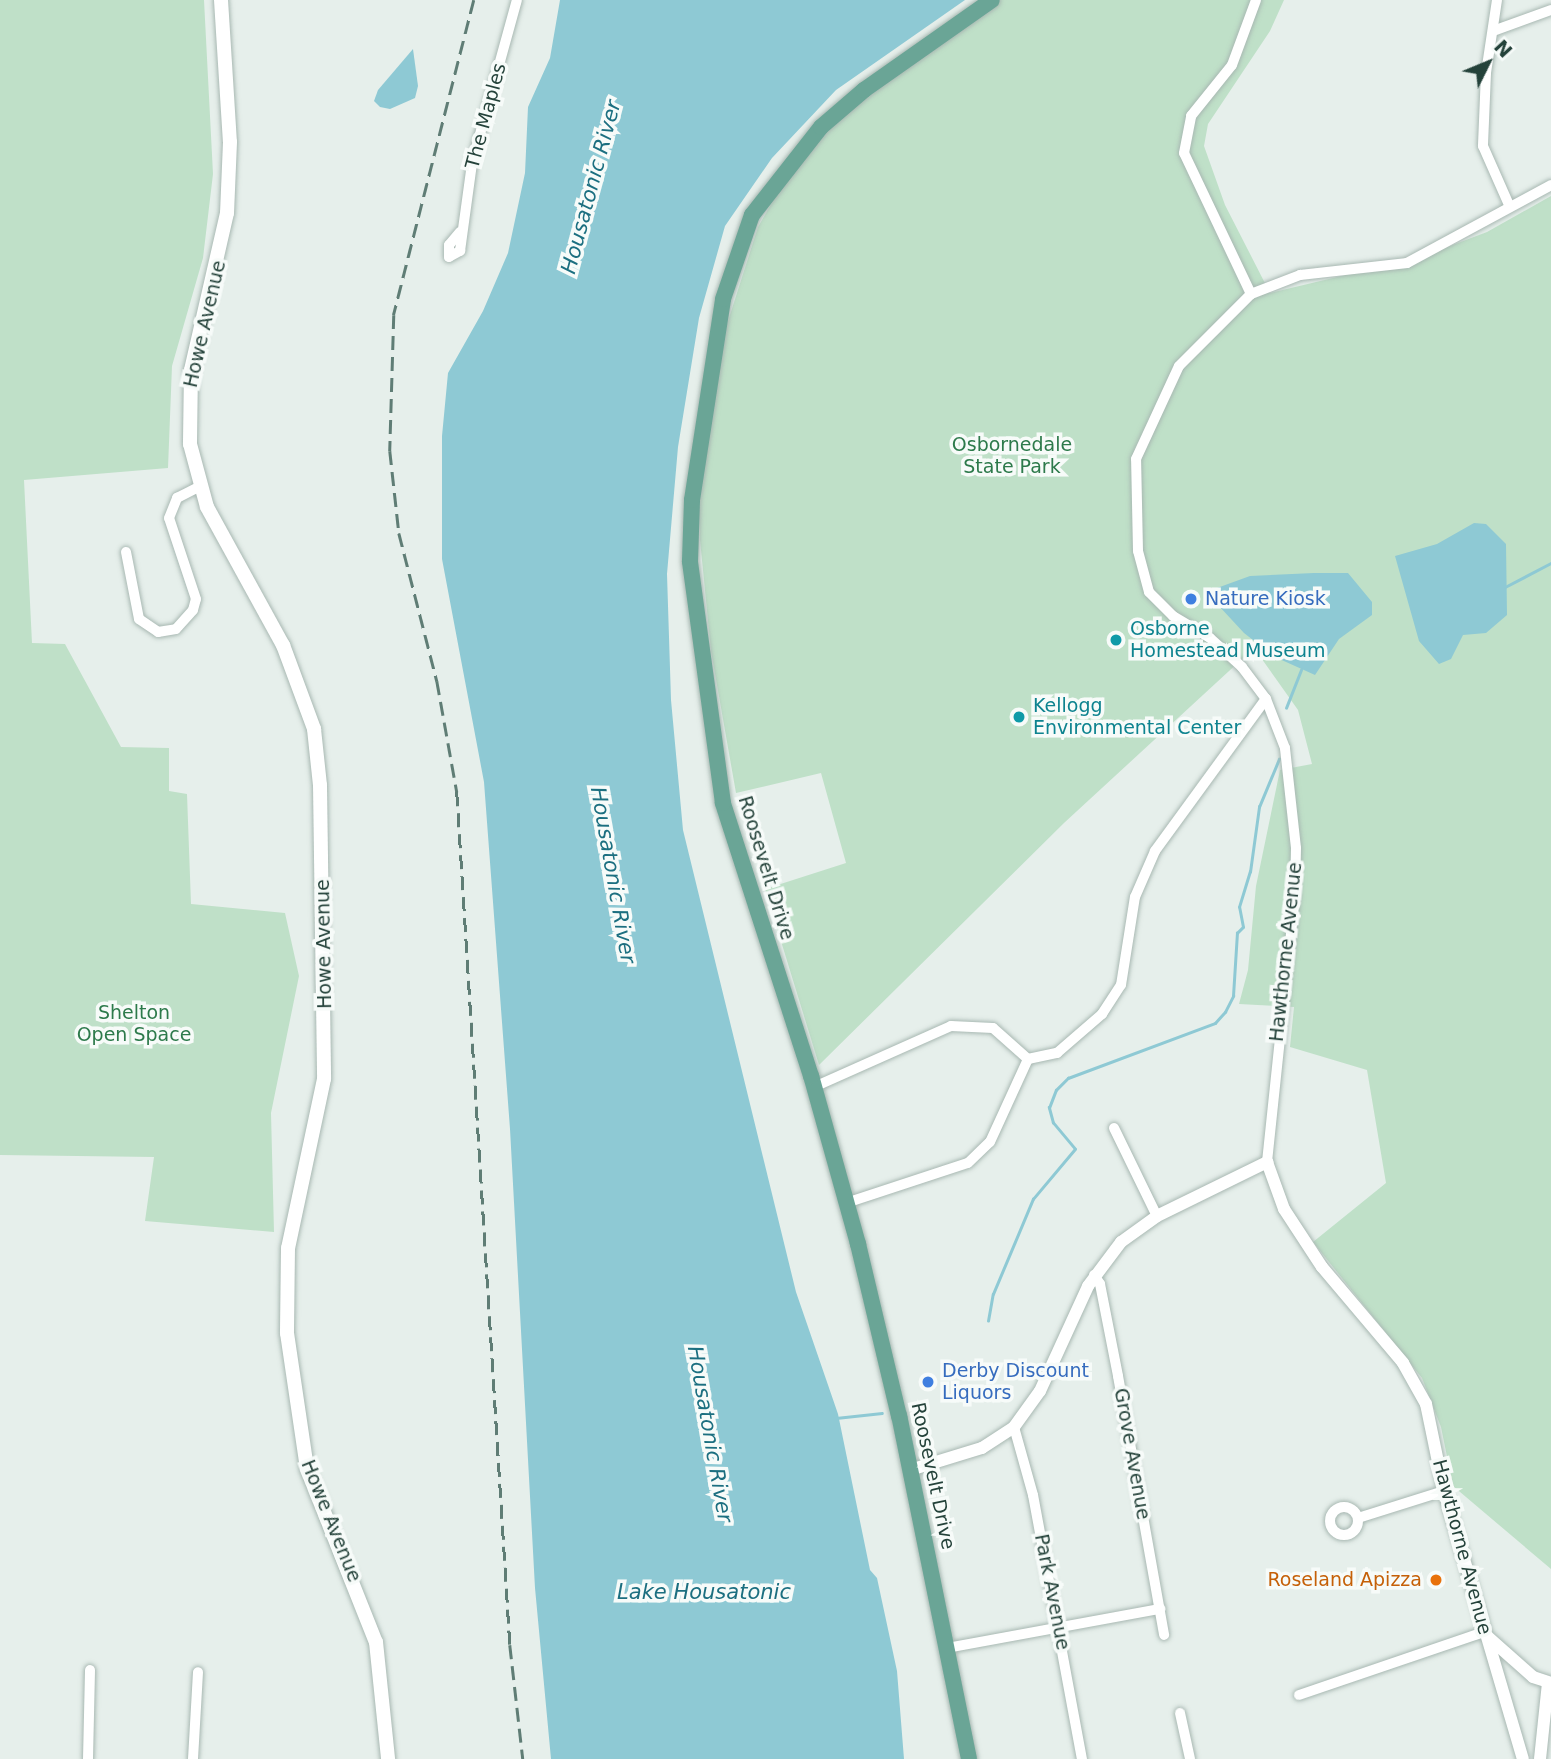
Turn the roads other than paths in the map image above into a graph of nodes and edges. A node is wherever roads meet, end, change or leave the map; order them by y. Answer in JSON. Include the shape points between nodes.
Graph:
{"nodes":[{"id":1,"x":221,"y":0,"type":"edge"},
{"id":2,"x":517,"y":0,"type":"edge"},
{"id":3,"x":992,"y":0,"type":"edge"},
{"id":4,"x":1256,"y":0,"type":"edge"},
{"id":5,"x":1497,"y":0,"type":"edge"},
{"id":6,"x":1551,"y":10,"type":"edge"},
{"id":7,"x":1493,"y":31,"type":"junction"},
{"id":8,"x":1551,"y":186,"type":"edge"},
{"id":9,"x":1509,"y":205,"type":"junction"},
{"id":10,"x":460,"y":232,"type":"dead end"},
{"id":11,"x":1251,"y":294,"type":"junction"},
{"id":12,"x":199,"y":487,"type":"junction"},
{"id":13,"x":125,"y":552,"type":"dead end"},
{"id":14,"x":1266,"y":699,"type":"junction"},
{"id":15,"x":1028,"y":1059,"type":"junction"},
{"id":16,"x":814,"y":1087,"type":"junction"},
{"id":17,"x":1114,"y":1128,"type":"dead end"},
{"id":18,"x":1267,"y":1162,"type":"junction"},
{"id":19,"x":846,"y":1203,"type":"junction"},
{"id":20,"x":1157,"y":1216,"type":"junction"},
{"id":21,"x":1094,"y":1275,"type":"junction"},
{"id":22,"x":1014,"y":1427,"type":"junction"},
{"id":23,"x":910,"y":1470,"type":"junction"},
{"id":24,"x":1444,"y":1492,"type":"junction"},
{"id":25,"x":1358,"y":1518,"type":"dead end"},
{"id":26,"x":1160,"y":1609,"type":"junction"},
{"id":27,"x":1060,"y":1628,"type":"junction"},
{"id":28,"x":1484,"y":1632,"type":"junction"},
{"id":29,"x":1164,"y":1634,"type":"dead end"},
{"id":30,"x":947,"y":1648,"type":"junction"},
{"id":31,"x":90,"y":1670,"type":"dead end"},
{"id":32,"x":198,"y":1672,"type":"dead end"},
{"id":33,"x":1550,"y":1683,"type":"edge"},
{"id":34,"x":1299,"y":1695,"type":"dead end"},
{"id":35,"x":1180,"y":1713,"type":"dead end"},
{"id":36,"x":88,"y":1759,"type":"edge"},
{"id":37,"x":192,"y":1759,"type":"edge"},
{"id":38,"x":388,"y":1759,"type":"edge"},
{"id":39,"x":969,"y":1759,"type":"edge"},
{"id":40,"x":1082,"y":1759,"type":"edge"},
{"id":41,"x":1190,"y":1759,"type":"edge"},
{"id":42,"x":1523,"y":1759,"type":"edge"},
{"id":43,"x":1540,"y":1759,"type":"edge"}],
"edges":[{"from":1,"to":12,"type":"main road","name":"Howe Avenue","via":[[230,142],[223,247],[188,398],[190,444]]},
{"from":2,"to":10,"type":"street","name":"The Maples","via":[[472,163]]},
{"from":3,"to":16,"type":"main road","name":"Roosevelt Drive","via":[[863,90],[821,127],[752,215],[723,299],[701,431],[690,561],[723,803]]},
{"from":4,"to":11,"type":"street","via":[[1232,65],[1191,116],[1184,153]]},
{"from":5,"to":7,"type":"street"},
{"from":6,"to":7,"type":"street"},
{"from":7,"to":9,"type":"street","via":[[1483,146]]},
{"from":8,"to":9,"type":"street","name":"Hawthorne Avenue"},
{"from":9,"to":11,"type":"street","name":"Hawthorne Avenue","via":[[1461,237],[1407,263],[1300,275]]},
{"from":11,"to":14,"type":"street","name":"Hawthorne Avenue","via":[[1179,366],[1136,459],[1134,495],[1138,551],[1149,592],[1172,616],[1227,651]]},
{"from":12,"to":13,"type":"street","via":[[177,498],[169,518],[196,599],[193,610],[176,629],[158,632],[139,619]]},
{"from":12,"to":38,"type":"main road","name":"Howe Avenue","via":[[283,645],[314,730],[320,785],[324,1079],[288,1248],[287,1332],[307,1469],[376,1642]]},
{"from":14,"to":15,"type":"street","via":[[1155,851],[1135,897],[1125,972],[1113,999],[1067,1047]]},
{"from":14,"to":18,"type":"street","name":"Hawthorne Avenue","via":[[1285,748],[1296,848]]},
{"from":15,"to":16,"type":"street","via":[[993,1028],[951,1026]]},
{"from":15,"to":19,"type":"street","via":[[990,1142],[978,1156],[957,1168]]},
{"from":16,"to":19,"type":"main road","name":"Roosevelt Drive"},
{"from":17,"to":20,"type":"street"},
{"from":18,"to":20,"type":"street"},
{"from":18,"to":24,"type":"street","name":"Hawthorne Avenue","via":[[1284,1209],[1322,1267],[1418,1385],[1431,1416]]},
{"from":19,"to":23,"type":"main road","name":"Roosevelt Drive"},
{"from":20,"to":21,"type":"street","via":[[1121,1242]]},
{"from":21,"to":22,"type":"street","via":[[1040,1391]]},
{"from":21,"to":26,"type":"street","name":"Grove Avenue","via":[[1100,1284]]},
{"from":22,"to":23,"type":"street","via":[[982,1448]]},
{"from":22,"to":27,"type":"street","name":"Park Avenue"},
{"from":23,"to":30,"type":"main road","name":"Roosevelt Drive"},
{"from":24,"to":25,"type":"street"},
{"from":24,"to":28,"type":"street","name":"Hawthorne Avenue"},
{"from":26,"to":27,"type":"street"},
{"from":26,"to":29,"type":"street","name":"Grove Avenue"},
{"from":27,"to":30,"type":"street"},
{"from":27,"to":40,"type":"street","name":"Park Avenue"},
{"from":28,"to":33,"type":"street","via":[[1517,1665]]},
{"from":28,"to":34,"type":"street"},
{"from":28,"to":42,"type":"street","name":"Hawthorne Avenue"},
{"from":30,"to":39,"type":"main road","name":"Roosevelt Drive"},
{"from":31,"to":36,"type":"street"},
{"from":32,"to":37,"type":"street"},
{"from":33,"to":43,"type":"street"},
{"from":35,"to":41,"type":"street"}]}
